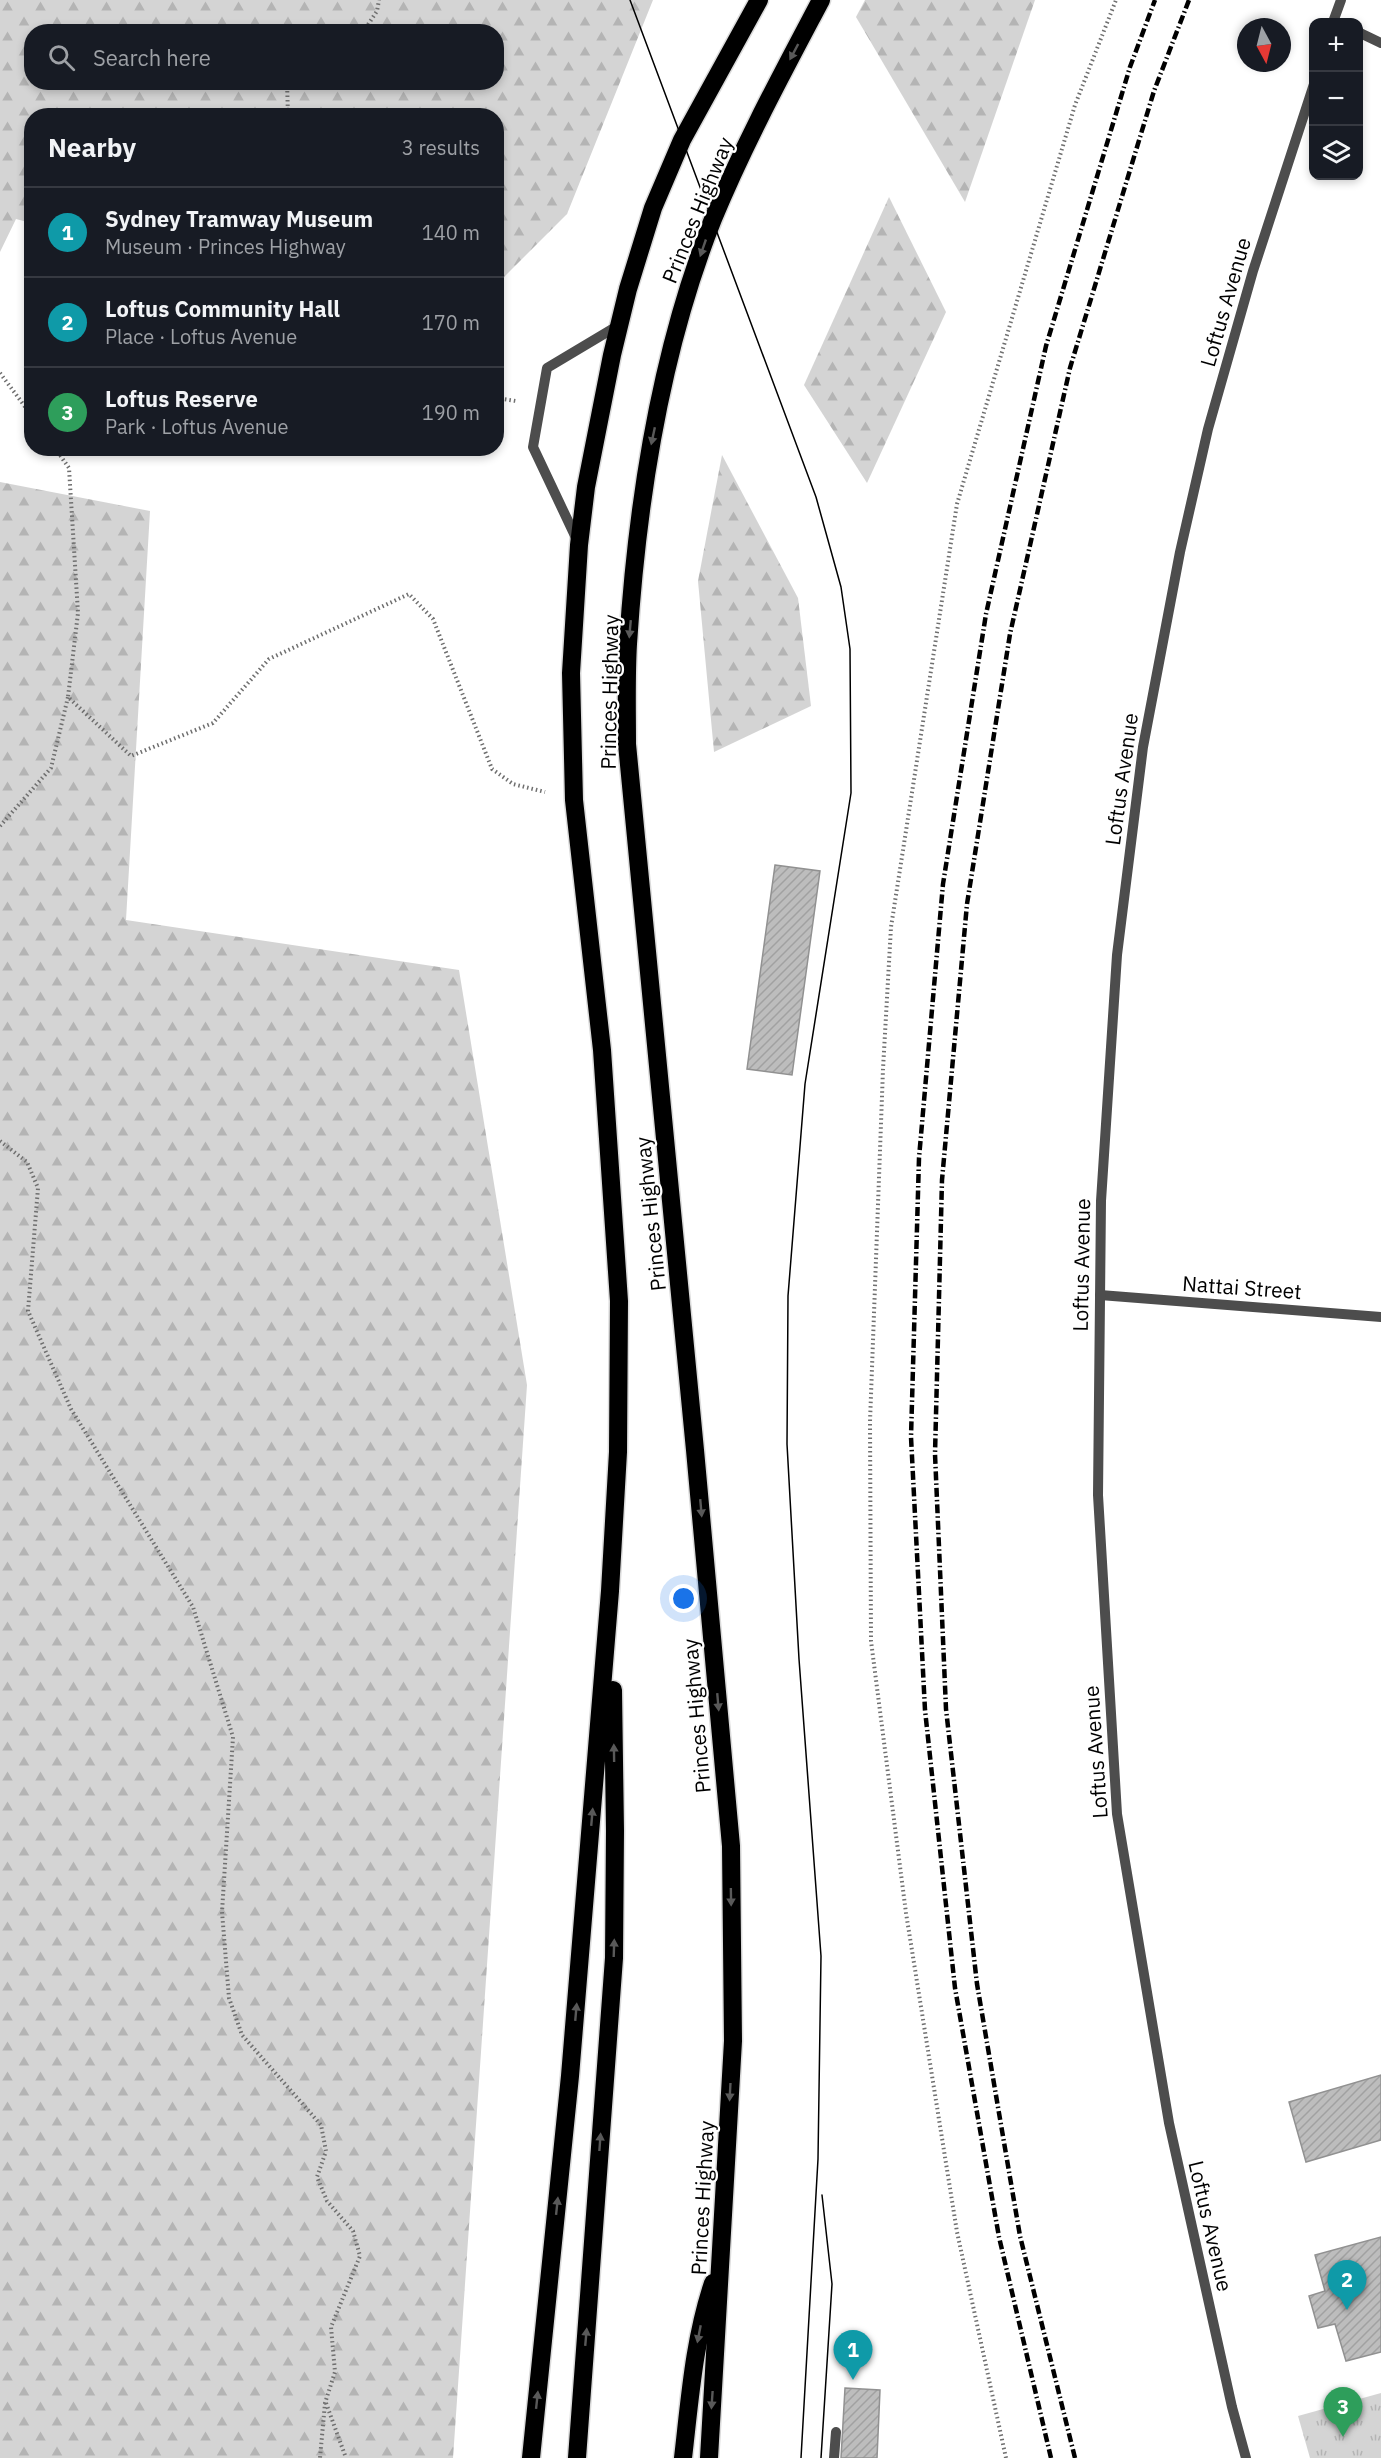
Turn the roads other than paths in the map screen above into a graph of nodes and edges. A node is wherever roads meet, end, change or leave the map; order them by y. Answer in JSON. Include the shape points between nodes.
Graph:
{"nodes":[{"id":1,"x":759,"y":0,"type":"edge"},
{"id":2,"x":821,"y":0,"type":"edge"},
{"id":3,"x":1341,"y":0,"type":"edge"},
{"id":4,"x":1334,"y":18,"type":"edge"},
{"id":5,"x":1363,"y":34,"type":"edge"},
{"id":6,"x":1381,"y":43,"type":"edge"},
{"id":7,"x":1309,"y":99,"type":"edge"},
{"id":8,"x":619,"y":325,"type":"junction"},
{"id":9,"x":579,"y":545,"type":"junction"},
{"id":10,"x":1100,"y":1295,"type":"junction"},
{"id":11,"x":1381,"y":1317,"type":"edge"},
{"id":12,"x":610,"y":1591,"type":"junction"},
{"id":13,"x":721,"y":2258,"type":"junction"},
{"id":14,"x":836,"y":2432,"type":"dead end"},
{"id":15,"x":531,"y":2458,"type":"edge"},
{"id":16,"x":577,"y":2458,"type":"edge"},
{"id":17,"x":683,"y":2458,"type":"edge"},
{"id":18,"x":709,"y":2458,"type":"edge"},
{"id":19,"x":834,"y":2458,"type":"edge"},
{"id":20,"x":1246,"y":2458,"type":"edge"}],
"edges":[{"from":1,"to":8,"type":"highway","name":"Princes Highway","via":[[682,140],[653,208]]},
{"from":2,"to":13,"type":"highway","name":"Princes Highway","one_way":true,"via":[[743,152],[713,220],[687,295],[652,444],[639,526],[628,645],[627,744],[731,1846],[733,2041]]},
{"from":3,"to":4,"type":"street"},
{"from":5,"to":6,"type":"street"},
{"from":7,"to":10,"type":"street","name":"Loftus Avenue","via":[[1208,429],[1143,747],[1118,955],[1101,1201]]},
{"from":8,"to":9,"type":"highway","name":"Princes Highway","via":[[592,453]]},
{"from":8,"to":9,"type":"street","via":[[547,368],[533,447]]},
{"from":9,"to":12,"type":"highway","name":"Princes Highway","via":[[571,674],[574,800],[602,1050],[619,1301],[618,1452]]},
{"from":10,"to":11,"type":"street","name":"Nattai Street"},
{"from":10,"to":20,"type":"street","name":"Loftus Avenue","via":[[1098,1495],[1118,1814],[1169,2123]]},
{"from":15,"to":12,"type":"highway","name":"Princes Highway","one_way":true,"via":[[570,2076]]},
{"from":16,"to":12,"type":"highway","one_way":true,"via":[[614,1947]]},
{"from":13,"to":17,"type":"highway","one_way":true,"via":[[700,2327]]},
{"from":13,"to":18,"type":"highway","name":"Princes Highway","one_way":true},
{"from":14,"to":19,"type":"street"}]}
